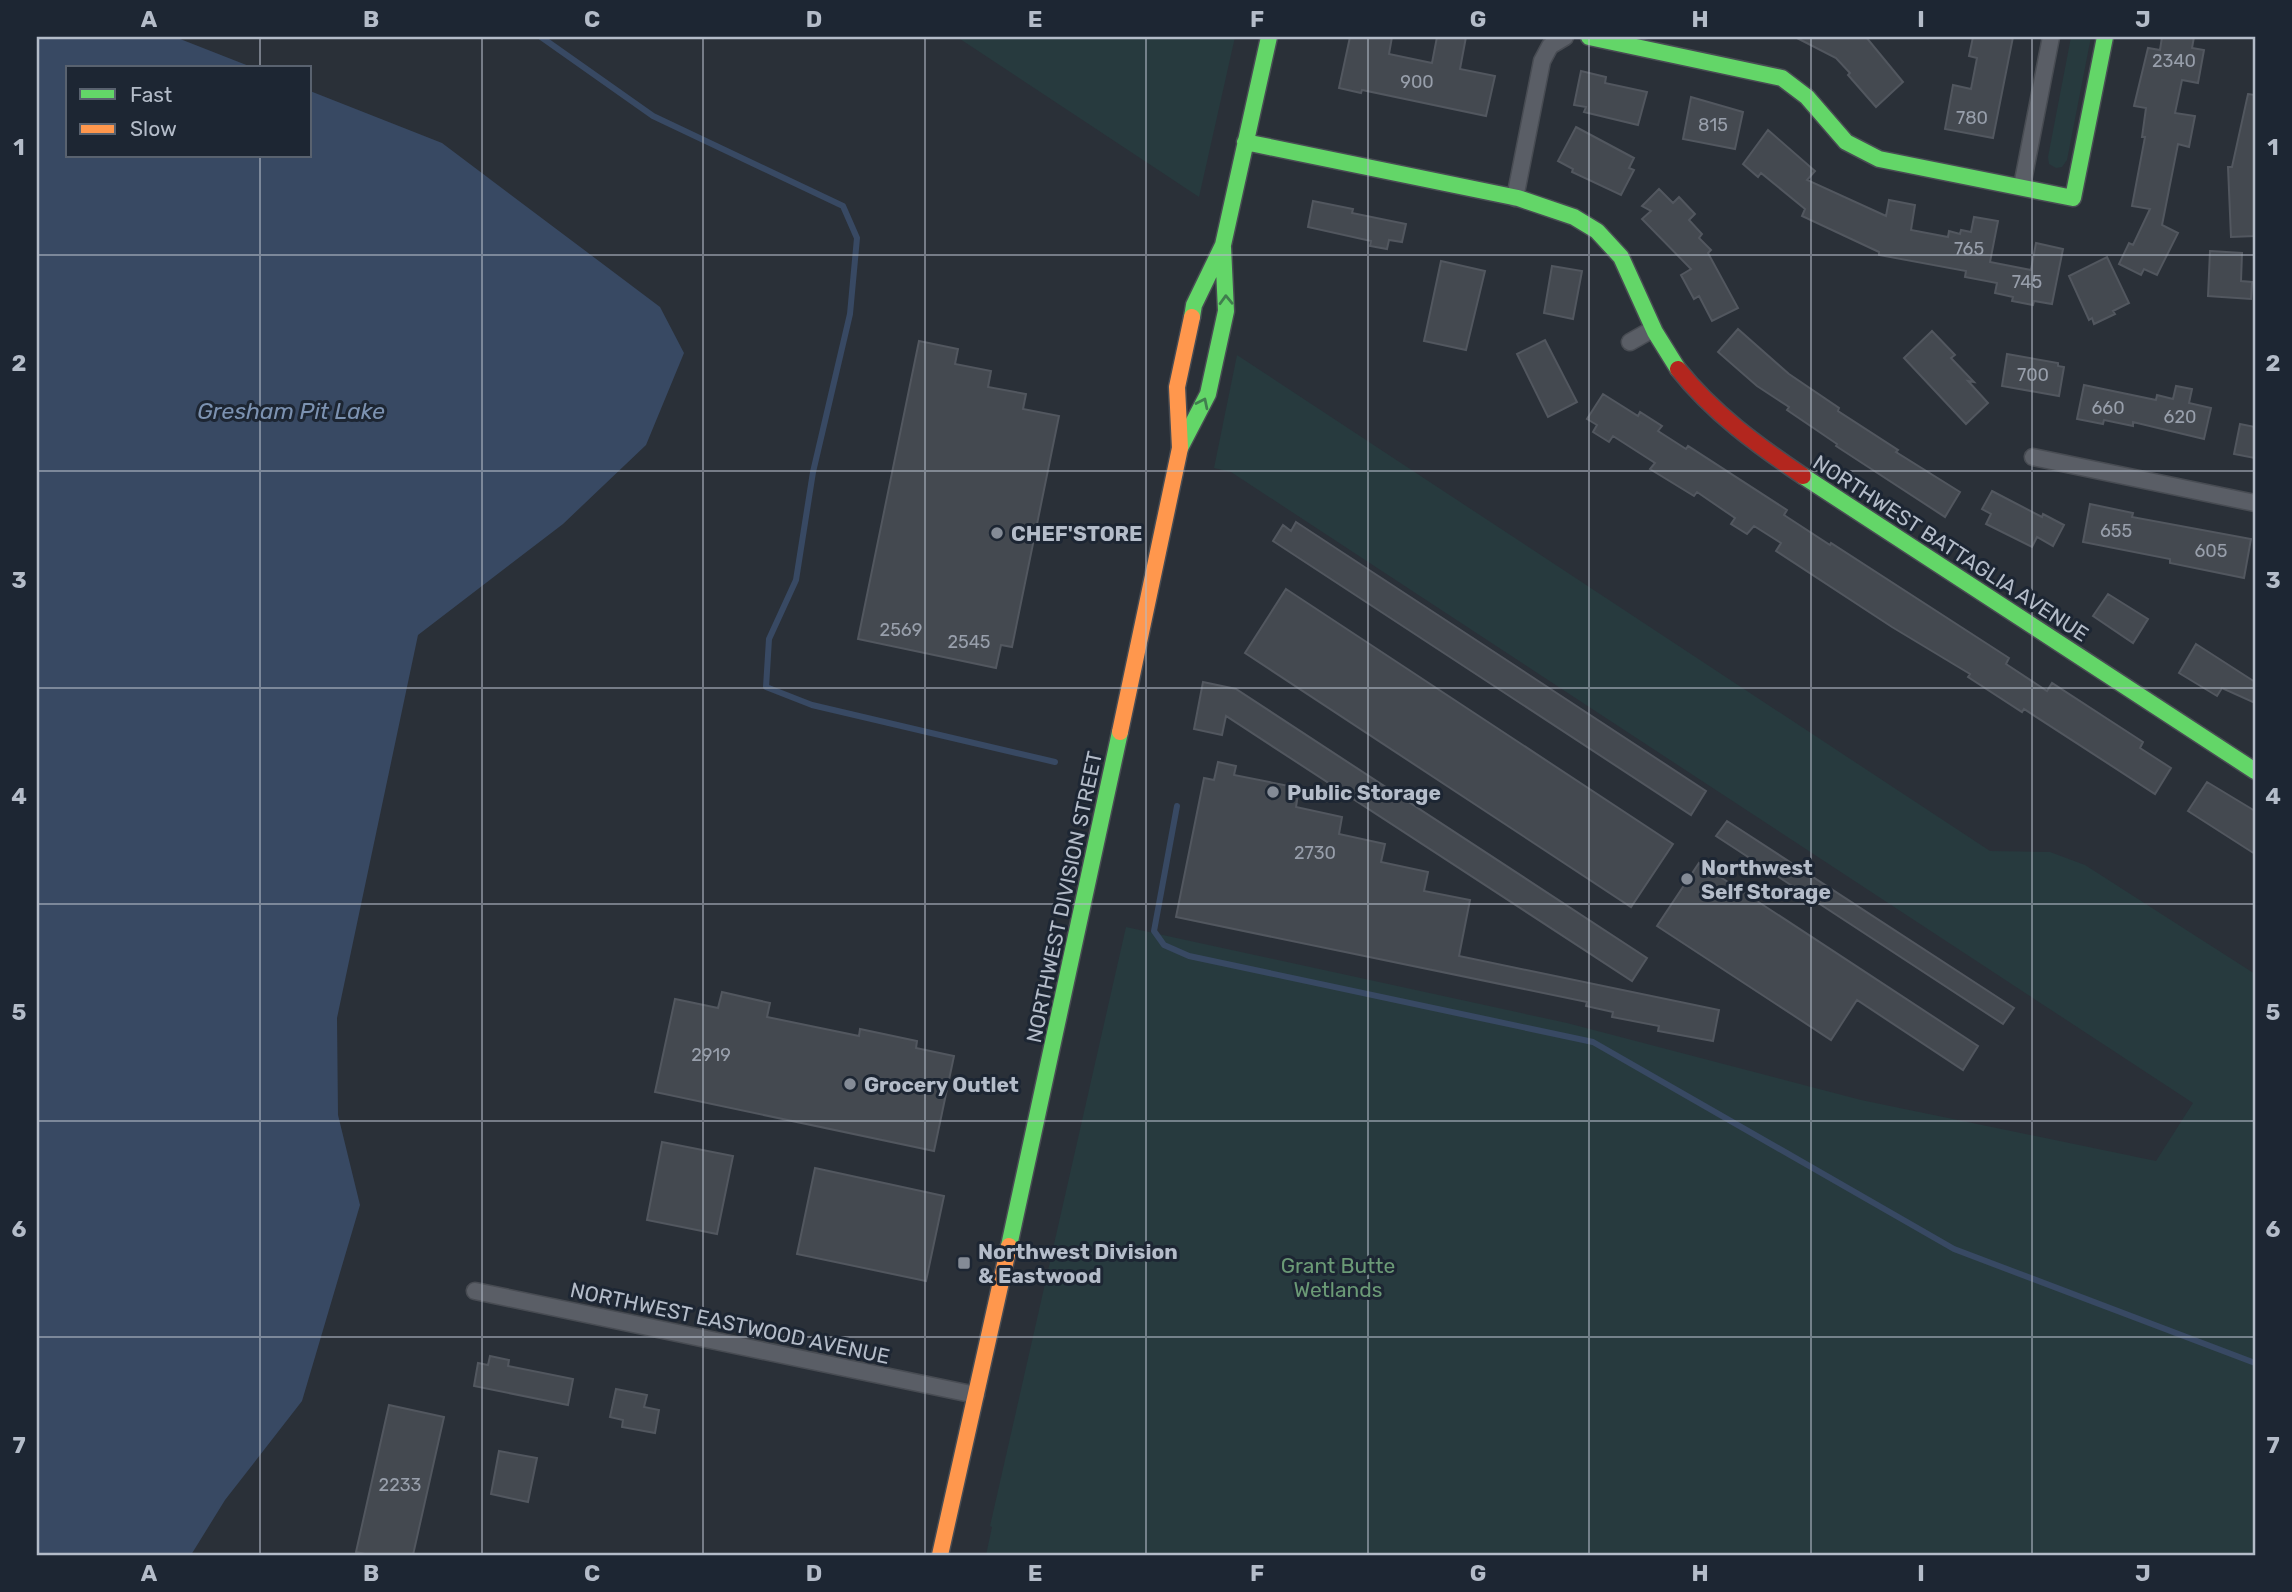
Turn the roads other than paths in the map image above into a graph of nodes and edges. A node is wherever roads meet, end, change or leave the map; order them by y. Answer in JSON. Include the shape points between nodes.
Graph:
{"nodes":[{"id":1,"x":1269,"y":37,"type":"edge"},
{"id":2,"x":1565,"y":37,"type":"edge"},
{"id":3,"x":1589,"y":37,"type":"edge"},
{"id":4,"x":2051,"y":37,"type":"edge"},
{"id":5,"x":2105,"y":37,"type":"edge"},
{"id":6,"x":1245,"y":142,"type":"junction"},
{"id":7,"x":2022,"y":186,"type":"junction"},
{"id":8,"x":1515,"y":198,"type":"junction"},
{"id":9,"x":1223,"y":245,"type":"junction"},
{"id":10,"x":1653,"y":329,"type":"junction"},
{"id":11,"x":1630,"y":342,"type":"dead end"},
{"id":12,"x":1180,"y":448,"type":"junction"},
{"id":13,"x":2033,"y":457,"type":"dead end"},
{"id":14,"x":2255,"y":503,"type":"edge"},
{"id":15,"x":2255,"y":771,"type":"edge"},
{"id":16,"x":475,"y":1291,"type":"dead end"},
{"id":17,"x":976,"y":1395,"type":"junction"},
{"id":18,"x":940,"y":1555,"type":"edge"}],
"edges":[{"from":1,"to":6,"type":"street","name":"NORTHWEST DIVISION STREET"},
{"from":2,"to":8,"type":"street","via":[[1550,46],[1542,61]]},
{"from":3,"to":7,"type":"street","via":[[1771,74],[1807,97],[1846,142],[1879,159]]},
{"from":4,"to":7,"type":"street"},
{"from":5,"to":7,"type":"street","via":[[2073,198]]},
{"from":6,"to":8,"type":"street","name":"NORTHWEST BATTAGLIA AVENUE"},
{"from":6,"to":9,"type":"street","name":"NORTHWEST DIVISION STREET"},
{"from":8,"to":10,"type":"street","name":"NORTHWEST BATTAGLIA AVENUE","via":[[1573,217],[1612,244],[1630,270]]},
{"from":9,"to":12,"type":"street","name":"NORTHWEST DIVISION STREET","via":[[1194,305],[1177,387]]},
{"from":12,"to":9,"type":"street","name":"NORTHWEST DIVISION STREET","one_way":true,"via":[[1208,394],[1226,311]]},
{"from":10,"to":11,"type":"street"},
{"from":10,"to":15,"type":"street","name":"NORTHWEST BATTAGLIA AVENUE","via":[[1691,388],[1761,448]]},
{"from":12,"to":17,"type":"street","name":"NORTHWEST DIVISION STREET"},
{"from":13,"to":14,"type":"street"},
{"from":16,"to":17,"type":"street","name":"NORTHWEST EASTWOOD AVENUE"},
{"from":17,"to":18,"type":"street","name":"NORTHWEST DIVISION STREET"}]}
